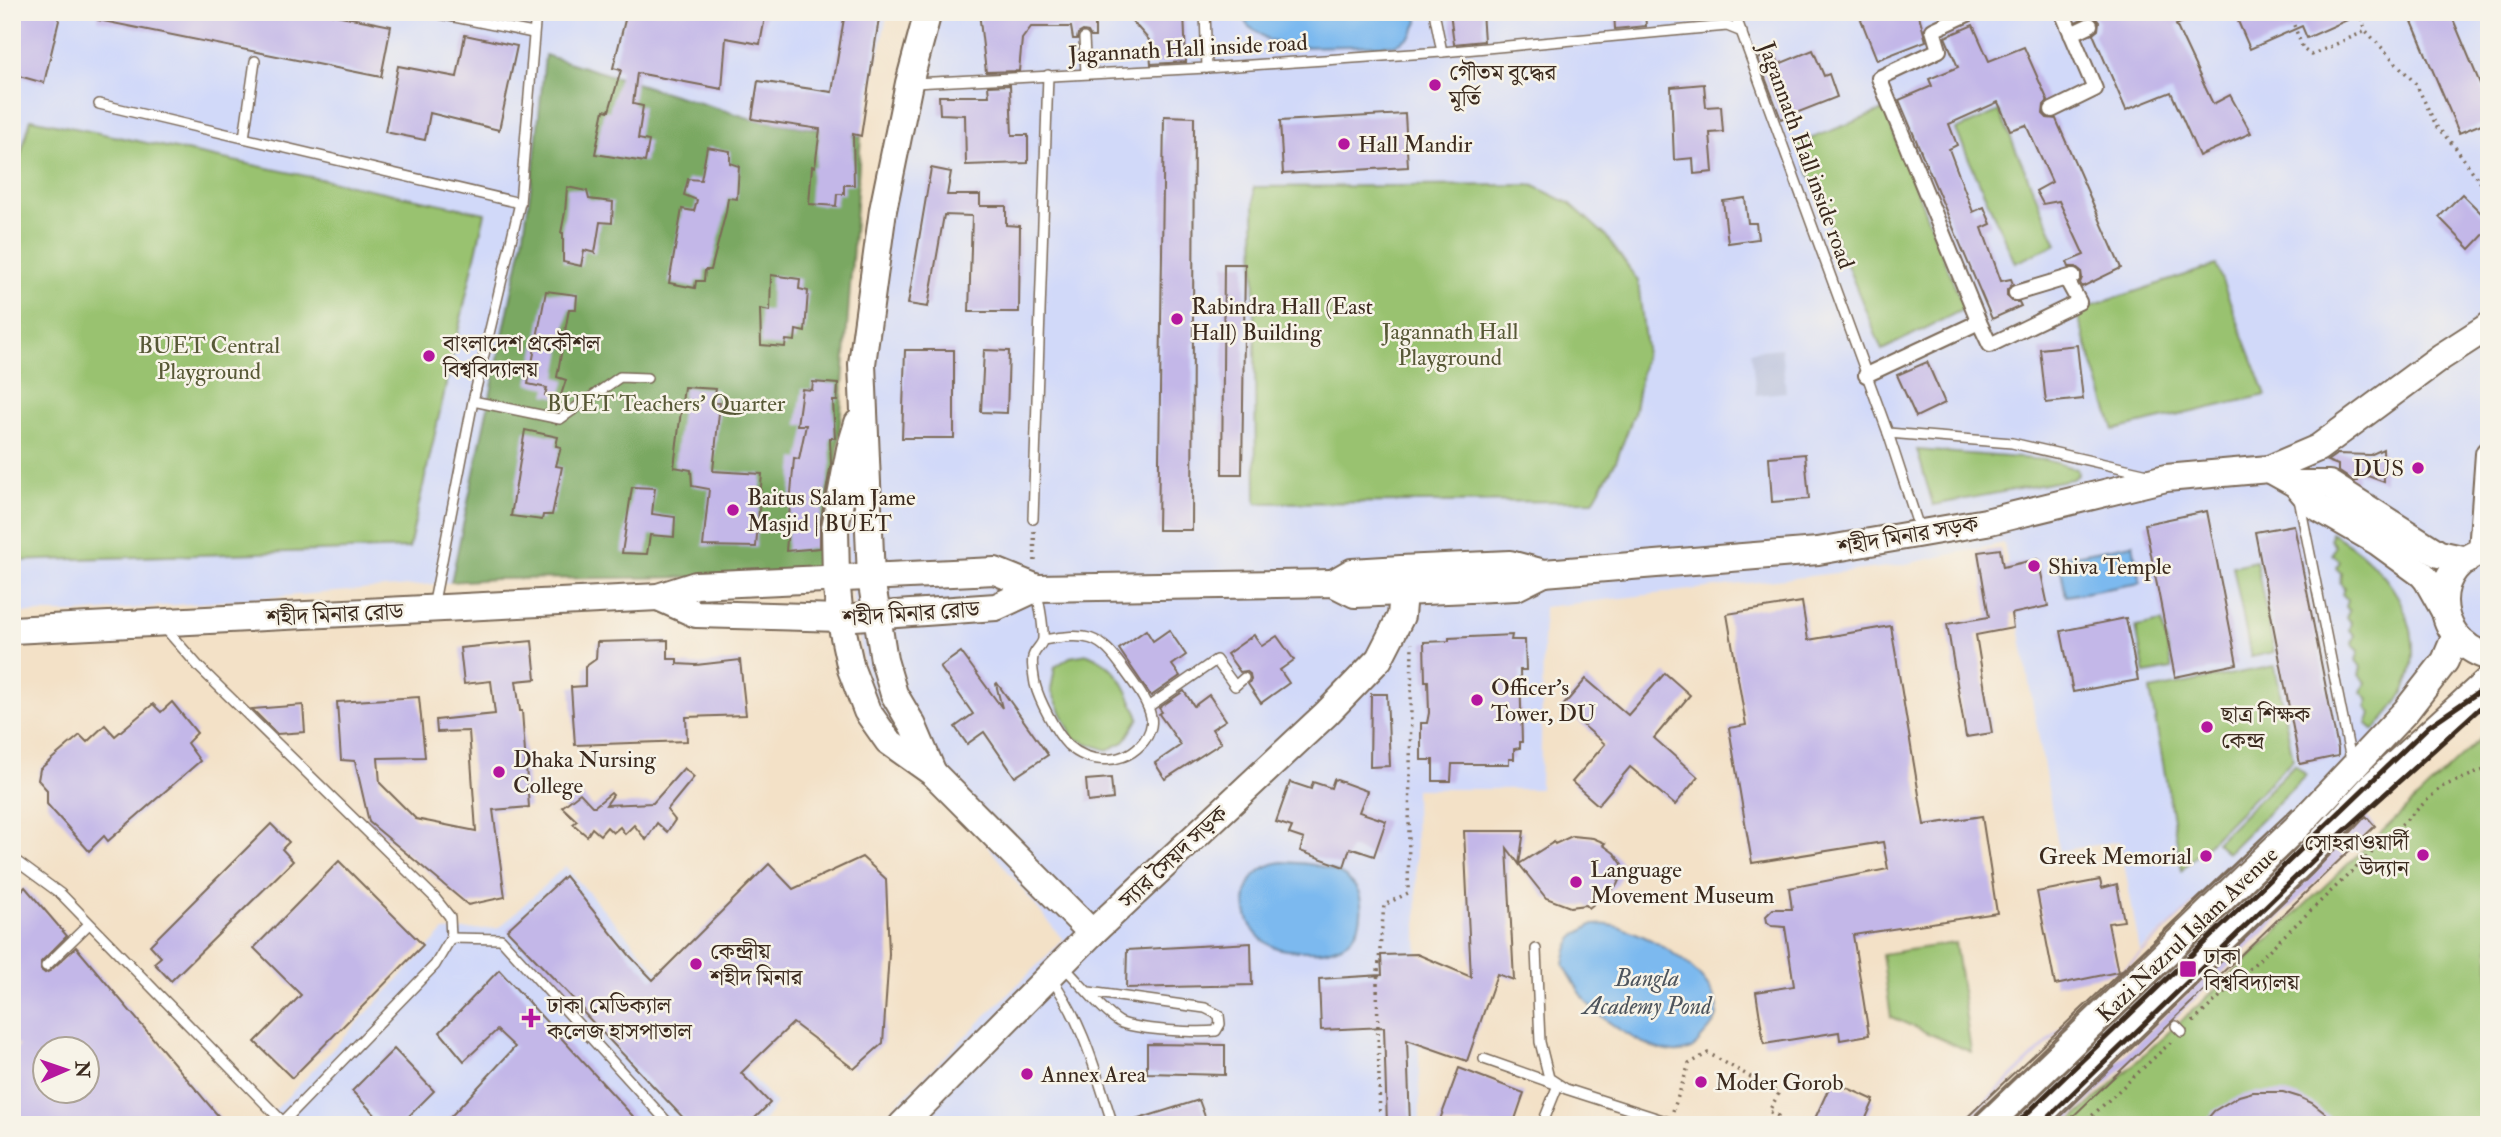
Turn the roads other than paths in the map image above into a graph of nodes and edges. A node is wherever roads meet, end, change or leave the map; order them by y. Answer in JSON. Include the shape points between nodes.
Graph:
{"nodes":[{"id":1,"x":430,"y":12,"type":"edge"},
{"id":2,"x":536,"y":12,"type":"edge"},
{"id":3,"x":928,"y":12,"type":"edge"},
{"id":4,"x":1205,"y":12,"type":"edge"},
{"id":5,"x":1434,"y":12,"type":"edge"},
{"id":6,"x":1734,"y":12,"type":"edge"},
{"id":7,"x":1972,"y":12,"type":"edge"},
{"id":8,"x":2062,"y":12,"type":"edge"},
{"id":9,"x":2090,"y":25,"type":"dead end"},
{"id":10,"x":1742,"y":32,"type":"junction"},
{"id":11,"x":533,"y":33,"type":"junction"},
{"id":12,"x":2071,"y":34,"type":"junction"},
{"id":13,"x":1084,"y":38,"type":"dead end"},
{"id":14,"x":1442,"y":52,"type":"junction"},
{"id":15,"x":255,"y":61,"type":"dead end"},
{"id":16,"x":1207,"y":68,"type":"junction"},
{"id":17,"x":1086,"y":73,"type":"junction"},
{"id":18,"x":1048,"y":75,"type":"junction"},
{"id":19,"x":909,"y":83,"type":"junction"},
{"id":20,"x":99,"y":104,"type":"dead end"},
{"id":21,"x":2052,"y":110,"type":"dead end"},
{"id":22,"x":244,"y":138,"type":"junction"},
{"id":23,"x":520,"y":203,"type":"junction"},
{"id":24,"x":2016,"y":293,"type":"dead end"},
{"id":25,"x":1979,"y":312,"type":"junction"},
{"id":26,"x":2489,"y":326,"type":"edge"},
{"id":27,"x":1866,"y":375,"type":"junction"},
{"id":28,"x":647,"y":378,"type":"dead end"},
{"id":29,"x":473,"y":401,"type":"junction"},
{"id":30,"x":863,"y":408,"type":"junction"},
{"id":31,"x":1888,"y":433,"type":"junction"},
{"id":32,"x":2489,"y":454,"type":"edge"},
{"id":33,"x":2269,"y":469,"type":"junction"},
{"id":34,"x":2166,"y":478,"type":"junction"},
{"id":35,"x":2296,"y":484,"type":"junction"},
{"id":36,"x":1033,"y":519,"type":"road end"},
{"id":37,"x":1922,"y":534,"type":"junction"},
{"id":38,"x":2479,"y":554,"type":"edge"},
{"id":39,"x":871,"y":578,"type":"junction"},
{"id":40,"x":836,"y":579,"type":"junction"},
{"id":41,"x":1037,"y":588,"type":"junction"},
{"id":42,"x":1402,"y":592,"type":"junction"},
{"id":43,"x":658,"y":597,"type":"junction"},
{"id":44,"x":433,"y":609,"type":"junction"},
{"id":45,"x":2445,"y":612,"type":"junction"},
{"id":46,"x":876,"y":616,"type":"junction"},
{"id":47,"x":840,"y":618,"type":"junction"},
{"id":48,"x":160,"y":622,"type":"junction"},
{"id":49,"x":12,"y":630,"type":"edge"},
{"id":50,"x":2455,"y":636,"type":"junction"},
{"id":51,"x":1043,"y":640,"type":"junction"},
{"id":52,"x":2489,"y":657,"type":"edge"},
{"id":53,"x":1244,"y":678,"type":"dead end"},
{"id":54,"x":2489,"y":678,"type":"edge"},
{"id":55,"x":1148,"y":707,"type":"junction"},
{"id":56,"x":2356,"y":763,"type":"junction"},
{"id":57,"x":933,"y":774,"type":"junction"},
{"id":58,"x":2375,"y":783,"type":"junction"},
{"id":59,"x":12,"y":858,"type":"edge"},
{"id":60,"x":89,"y":924,"type":"junction"},
{"id":61,"x":1092,"y":933,"type":"junction"},
{"id":62,"x":451,"y":938,"type":"junction"},
{"id":63,"x":1536,"y":949,"type":"dead end"},
{"id":64,"x":47,"y":966,"type":"dead end"},
{"id":65,"x":1055,"y":970,"type":"junction"},
{"id":66,"x":1089,"y":992,"type":"junction"},
{"id":67,"x":1484,"y":1059,"type":"dead end"},
{"id":68,"x":1558,"y":1085,"type":"junction"},
{"id":69,"x":1674,"y":1122,"type":"edge"},
{"id":70,"x":281,"y":1123,"type":"edge"},
{"id":71,"x":670,"y":1125,"type":"edge"},
{"id":72,"x":902,"y":1125,"type":"edge"},
{"id":73,"x":1113,"y":1125,"type":"edge"},
{"id":74,"x":1542,"y":1125,"type":"edge"},
{"id":75,"x":1987,"y":1125,"type":"edge"},
{"id":76,"x":2029,"y":1125,"type":"edge"}],
"edges":[{"from":1,"to":11,"type":"lane"},
{"from":2,"to":11,"type":"lane"},
{"from":3,"to":19,"type":"main road"},
{"from":4,"to":16,"type":"lane"},
{"from":5,"to":14,"type":"lane"},
{"from":6,"to":10,"type":"lane"},
{"from":7,"to":25,"type":"street","via":[[1933,30],[1939,50],[1879,78]]},
{"from":8,"to":12,"type":"street"},
{"from":9,"to":12,"type":"street"},
{"from":10,"to":14,"type":"lane","name":"Jagannath Hall inside road","via":[[1727,26]]},
{"from":10,"to":27,"type":"lane","name":"Jagannath Hall inside road"},
{"from":11,"to":23,"type":"lane"},
{"from":12,"to":21,"type":"street","via":[[2095,89]]},
{"from":13,"to":17,"type":"lane"},
{"from":14,"to":16,"type":"lane","name":"Jagannath Hall inside road"},
{"from":15,"to":22,"type":"lane"},
{"from":16,"to":17,"type":"lane","name":"Jagannath Hall inside road"},
{"from":17,"to":18,"type":"lane","name":"Jagannath Hall inside road"},
{"from":18,"to":19,"type":"lane","name":"Jagannath Hall inside road"},
{"from":18,"to":36,"type":"lane","name":"Jagannath Hall inside road"},
{"from":19,"to":30,"type":"main road","via":[[883,210],[862,364]]},
{"from":20,"to":22,"type":"lane"},
{"from":22,"to":23,"type":"lane"},
{"from":23,"to":29,"type":"lane"},
{"from":24,"to":25,"type":"street","via":[[2073,276],[2067,279],[2079,302],[1990,345]]},
{"from":25,"to":27,"type":"street"},
{"from":26,"to":33,"type":"main road","name":"শহীদ মিনার সড়ক","via":[[2318,448]]},
{"from":27,"to":31,"type":"lane","name":"Jagannath Hall inside road"},
{"from":28,"to":29,"type":"lane","via":[[620,377],[560,419]]},
{"from":29,"to":44,"type":"lane"},
{"from":30,"to":39,"type":"main road"},
{"from":30,"to":40,"type":"main road","via":[[835,528]]},
{"from":31,"to":34,"type":"lane","via":[[2011,443]]},
{"from":31,"to":37,"type":"lane","name":"Jagannath Hall inside road"},
{"from":32,"to":38,"type":"main road"},
{"from":33,"to":34,"type":"main road","name":"শহীদ মিনার সড়ক"},
{"from":33,"to":35,"type":"main road"},
{"from":34,"to":37,"type":"main road","name":"শহীদ মিনার সড়ক"},
{"from":35,"to":38,"type":"main road","via":[[2329,484],[2439,554]]},
{"from":35,"to":45,"type":"main road","via":[[2314,505],[2378,542],[2422,575]]},
{"from":35,"to":56,"type":"lane","via":[[2350,755]]},
{"from":37,"to":42,"type":"main road","name":"শহীদ মিনার সড়ক","via":[[1818,551],[1544,573],[1510,564]]},
{"from":38,"to":45,"type":"main road","via":[[2455,569],[2447,585]]},
{"from":39,"to":40,"type":"main road","name":"শহীদ মিনার রোড"},
{"from":39,"to":41,"type":"main road","name":"শহীদ মিনার রোড","via":[[995,571]]},
{"from":39,"to":46,"type":"main road"},
{"from":40,"to":43,"type":"main road","name":"শহীদ মিনার রোড","via":[[695,585]]},
{"from":40,"to":47,"type":"main road"},
{"from":41,"to":42,"type":"main road","name":"শহীদ মিনার রোড","via":[[1333,583],[1356,594]]},
{"from":41,"to":46,"type":"main road","name":"শহীদ মিনার রোড","via":[[996,607]]},
{"from":41,"to":51,"type":"lane"},
{"from":42,"to":61,"type":"main road","name":"স্যার সৈয়দ সড়ক","via":[[1379,659]]},
{"from":43,"to":44,"type":"main road","name":"শহীদ মিনার রোড"},
{"from":43,"to":47,"type":"main road","name":"শহীদ মিনার রোড","via":[[696,614]]},
{"from":44,"to":48,"type":"main road","name":"শহীদ মিনার রোড"},
{"from":45,"to":50,"type":"main road"},
{"from":46,"to":47,"type":"main road","name":"শহীদ মিনার রোড"},
{"from":46,"to":57,"type":"main road","via":[[894,694]]},
{"from":47,"to":57,"type":"main road","via":[[850,669],[867,711],[888,741]]},
{"from":48,"to":49,"type":"main road","name":"শহীদ মিনার রোড"},
{"from":48,"to":62,"type":"lane","via":[[435,898],[450,917]]},
{"from":50,"to":52,"type":"main road"},
{"from":50,"to":56,"type":"main road","name":"Kazi Nazrul Islam Avenue","via":[[2445,661]]},
{"from":51,"to":55,"type":"lane","via":[[1068,636],[1096,639],[1110,651]]},
{"from":51,"to":55,"type":"lane","via":[[1032,657],[1035,684],[1055,725],[1082,754],[1117,760],[1138,749],[1149,735],[1152,719]]},
{"from":53,"to":55,"type":"lane","via":[[1235,686],[1216,660]]},
{"from":54,"to":58,"type":"main road","name":"Kazi Nazrul Islam Avenue"},
{"from":56,"to":58,"type":"main road"},
{"from":56,"to":75,"type":"main road","name":"Kazi Nazrul Islam Avenue","via":[[2225,898]]},
{"from":57,"to":61,"type":"main road"},
{"from":58,"to":76,"type":"main road","name":"Kazi Nazrul Islam Avenue","via":[[2302,862]]},
{"from":59,"to":60,"type":"lane","via":[[61,894]]},
{"from":60,"to":64,"type":"lane"},
{"from":60,"to":70,"type":"lane"},
{"from":61,"to":65,"type":"main road","name":"স্যার সৈয়দ সড়ক"},
{"from":62,"to":70,"type":"lane","via":[[435,965]]},
{"from":62,"to":71,"type":"lane","via":[[501,939]]},
{"from":63,"to":68,"type":"lane","via":[[1540,1042],[1549,1078]]},
{"from":65,"to":66,"type":"lane"},
{"from":65,"to":72,"type":"main road","name":"স্যার সৈয়দ সড়ক"},
{"from":65,"to":73,"type":"lane","via":[[1083,1034]]},
{"from":66,"to":66,"type":"lane","via":[[1121,1022],[1198,1032],[1216,1031],[1220,1024],[1219,1015],[1205,1008]]},
{"from":67,"to":68,"type":"lane"},
{"from":68,"to":69,"type":"lane"},
{"from":68,"to":74,"type":"lane"}]}
